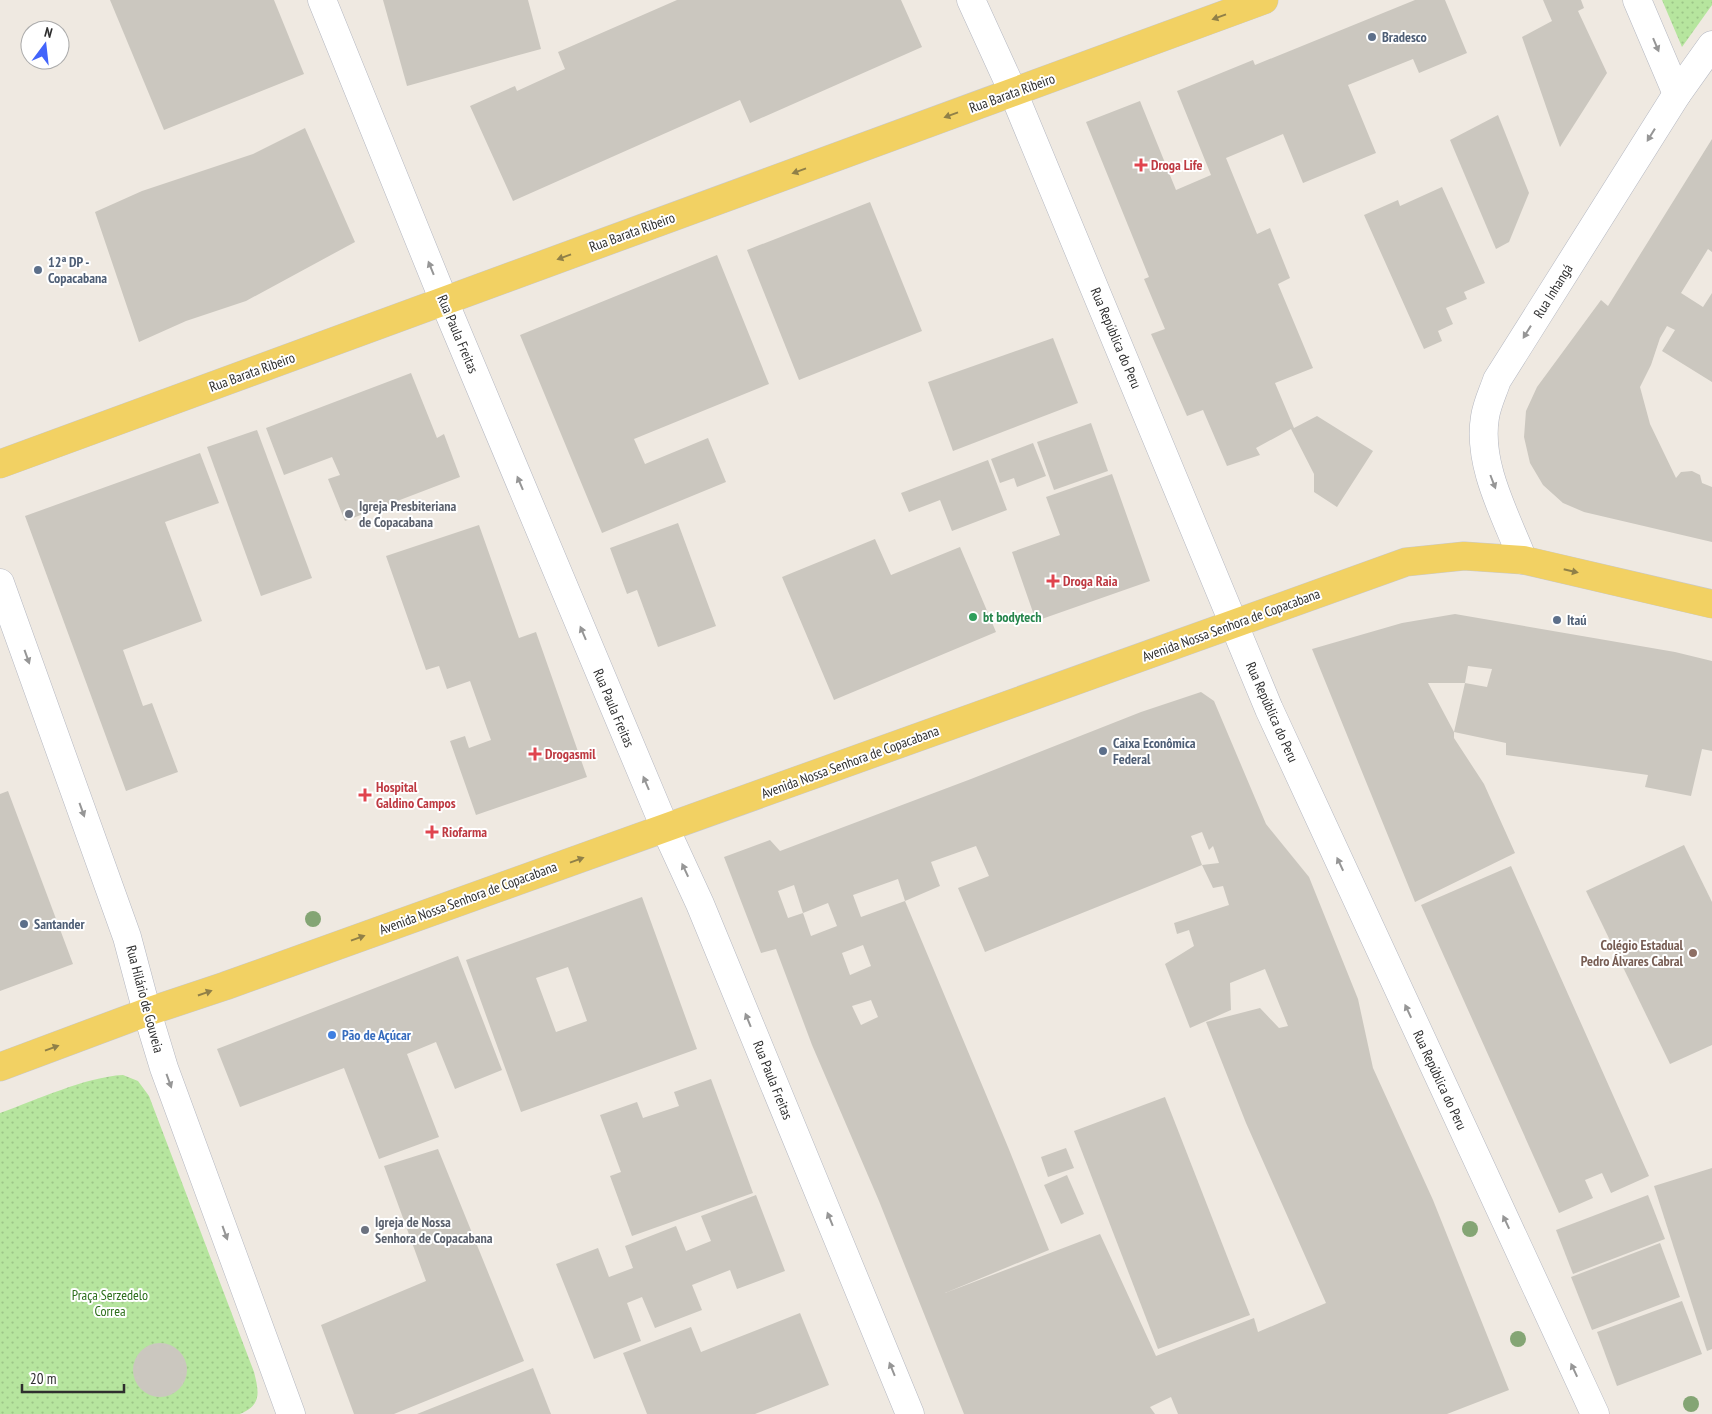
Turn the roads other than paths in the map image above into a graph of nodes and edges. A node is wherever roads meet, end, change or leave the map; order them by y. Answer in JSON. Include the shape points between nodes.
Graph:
{"nodes":[{"id":1,"x":322,"y":0,"type":"edge"},
{"id":2,"x":971,"y":0,"type":"edge"},
{"id":3,"x":1264,"y":0,"type":"edge"},
{"id":4,"x":1637,"y":0,"type":"edge"},
{"id":5,"x":1712,"y":45,"type":"edge"},
{"id":6,"x":1013,"y":92,"type":"junction"},
{"id":7,"x":1677,"y":94,"type":"junction"},
{"id":8,"x":444,"y":301,"type":"junction"},
{"id":9,"x":0,"y":464,"type":"edge"},
{"id":10,"x":1523,"y":560,"type":"junction"},
{"id":11,"x":0,"y":583,"type":"edge"},
{"id":12,"x":1712,"y":604,"type":"edge"},
{"id":13,"x":1234,"y":624,"type":"junction"},
{"id":14,"x":664,"y":828,"type":"junction"},
{"id":15,"x":147,"y":1012,"type":"junction"},
{"id":16,"x":0,"y":1067,"type":"edge"},
{"id":17,"x":291,"y":1414,"type":"edge"},
{"id":18,"x":910,"y":1414,"type":"edge"},
{"id":19,"x":1594,"y":1414,"type":"edge"}],
"edges":[{"from":8,"to":1,"type":"street","name":"Rua Paula Freitas","one_way":true},
{"from":2,"to":6,"type":"street","name":"Rua República do Peru"},
{"from":3,"to":6,"type":"main road","name":"Rua Barata Ribeiro","one_way":true},
{"from":4,"to":7,"type":"street","one_way":true},
{"from":5,"to":7,"type":"street","name":"Rua Inhangá"},
{"from":6,"to":8,"type":"main road","name":"Rua Barata Ribeiro","one_way":true},
{"from":6,"to":13,"type":"street","name":"Rua República do Peru"},
{"from":7,"to":10,"type":"street","name":"Rua Inhangá","one_way":true,"via":[[1497,380],[1485,416],[1483,443],[1488,471]]},
{"from":8,"to":9,"type":"main road","name":"Rua Barata Ribeiro"},
{"from":14,"to":8,"type":"street","name":"Rua Paula Freitas","one_way":true},
{"from":10,"to":12,"type":"main road","name":"Avenida Nossa Senhora de Copacabana","one_way":true},
{"from":10,"to":13,"type":"main road","name":"Avenida Nossa Senhora de Copacabana","via":[[1464,556],[1406,562]]},
{"from":11,"to":15,"type":"street","name":"Rua Hilário de Gouveia","one_way":true,"via":[[128,937]]},
{"from":13,"to":14,"type":"main road","name":"Avenida Nossa Senhora de Copacabana"},
{"from":19,"to":13,"type":"street","name":"Rua República do Peru","one_way":true,"via":[[1269,709]]},
{"from":15,"to":14,"type":"main road","name":"Avenida Nossa Senhora de Copacabana","one_way":true},
{"from":18,"to":14,"type":"street","name":"Rua Paula Freitas","one_way":true,"via":[[700,904]]},
{"from":16,"to":15,"type":"main road","name":"Avenida Nossa Senhora de Copacabana","one_way":true},
{"from":15,"to":17,"type":"street","name":"Rua Hilário de Gouveia","one_way":true,"via":[[164,1068]]}]}
